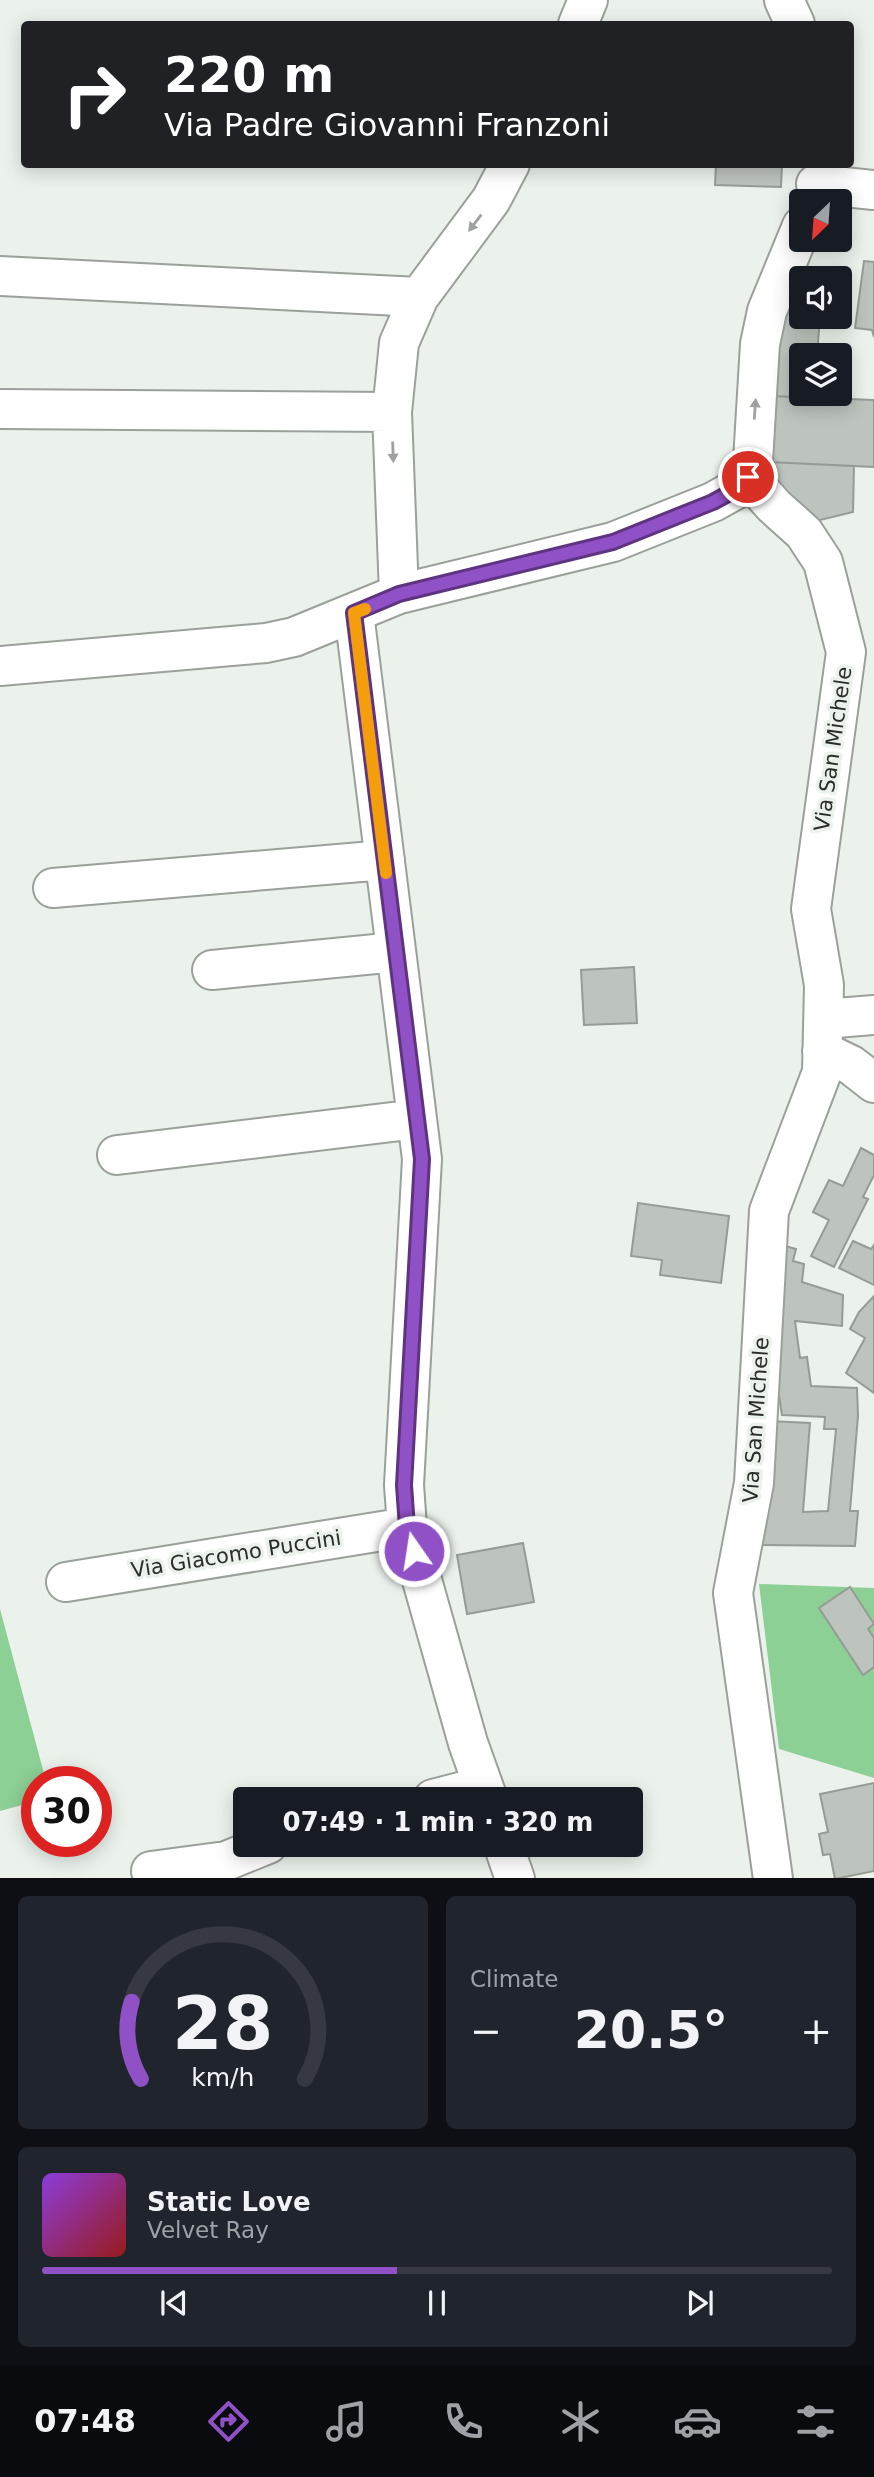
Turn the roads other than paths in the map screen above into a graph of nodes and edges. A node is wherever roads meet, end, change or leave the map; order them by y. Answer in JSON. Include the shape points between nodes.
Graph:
{"nodes":[{"id":1,"x":588,"y":0,"type":"edge"},
{"id":2,"x":784,"y":0,"type":"edge"},
{"id":3,"x":579,"y":21,"type":"edge"},
{"id":4,"x":794,"y":21,"type":"edge"},
{"id":5,"x":508,"y":168,"type":"edge"},
{"id":6,"x":815,"y":183,"type":"edge"},
{"id":7,"x":874,"y":190,"type":"edge"},
{"id":8,"x":791,"y":252,"type":"edge"},
{"id":9,"x":0,"y":276,"type":"edge"},
{"id":10,"x":419,"y":297,"type":"junction"},
{"id":11,"x":0,"y":409,"type":"edge"},
{"id":12,"x":392,"y":412,"type":"junction"},
{"id":13,"x":748,"y":477,"type":"junction"},
{"id":14,"x":399,"y":594,"type":"junction"},
{"id":15,"x":354,"y":613,"type":"junction"},
{"id":16,"x":0,"y":666,"type":"edge"},
{"id":17,"x":385,"y":860,"type":"junction"},
{"id":18,"x":53,"y":888,"type":"dead end"},
{"id":19,"x":397,"y":952,"type":"junction"},
{"id":20,"x":212,"y":970,"type":"dead end"},
{"id":21,"x":874,"y":1015,"type":"edge"},
{"id":22,"x":823,"y":1035,"type":"junction"},
{"id":23,"x":874,"y":1083,"type":"edge"},
{"id":24,"x":417,"y":1119,"type":"junction"},
{"id":25,"x":117,"y":1155,"type":"dead end"},
{"id":26,"x":407,"y":1527,"type":"junction"},
{"id":27,"x":66,"y":1582,"type":"dead end"},
{"id":28,"x":484,"y":1787,"type":"edge"},
{"id":29,"x":236,"y":1857,"type":"edge"},
{"id":30,"x":508,"y":1857,"type":"edge"},
{"id":31,"x":151,"y":1871,"type":"dead end"},
{"id":32,"x":515,"y":1878,"type":"edge"},
{"id":33,"x":773,"y":1878,"type":"edge"}],
"edges":[{"from":1,"to":3,"type":"street"},
{"from":2,"to":4,"type":"street"},
{"from":5,"to":10,"type":"street","one_way":true,"via":[[491,200]]},
{"from":6,"to":7,"type":"street"},
{"from":13,"to":8,"type":"street","one_way":true,"via":[[753,461],[760,344],[767,311]]},
{"from":9,"to":10,"type":"street"},
{"from":10,"to":12,"type":"street","via":[[399,343]]},
{"from":11,"to":12,"type":"street"},
{"from":12,"to":14,"type":"street","one_way":true},
{"from":13,"to":14,"type":"street","via":[[742,486],[713,502],[613,542]]},
{"from":13,"to":22,"type":"street","name":"Via San Michele","via":[[804,533],[823,562],[846,652],[811,909],[824,985]]},
{"from":14,"to":15,"type":"street"},
{"from":15,"to":16,"type":"street","via":[[266,643]]},
{"from":15,"to":17,"type":"street"},
{"from":17,"to":18,"type":"street"},
{"from":17,"to":19,"type":"street"},
{"from":19,"to":20,"type":"street"},
{"from":19,"to":24,"type":"street"},
{"from":21,"to":22,"type":"street"},
{"from":22,"to":23,"type":"street"},
{"from":22,"to":33,"type":"street","name":"Via San Michele","via":[[822,1072],[769,1211],[754,1483],[733,1593]]},
{"from":24,"to":25,"type":"street"},
{"from":24,"to":26,"type":"street","via":[[422,1159],[404,1485]]},
{"from":26,"to":27,"type":"street","name":"Via Giacomo Puccini"},
{"from":26,"to":28,"type":"street"},
{"from":29,"to":31,"type":"street"},
{"from":30,"to":32,"type":"street"}]}
